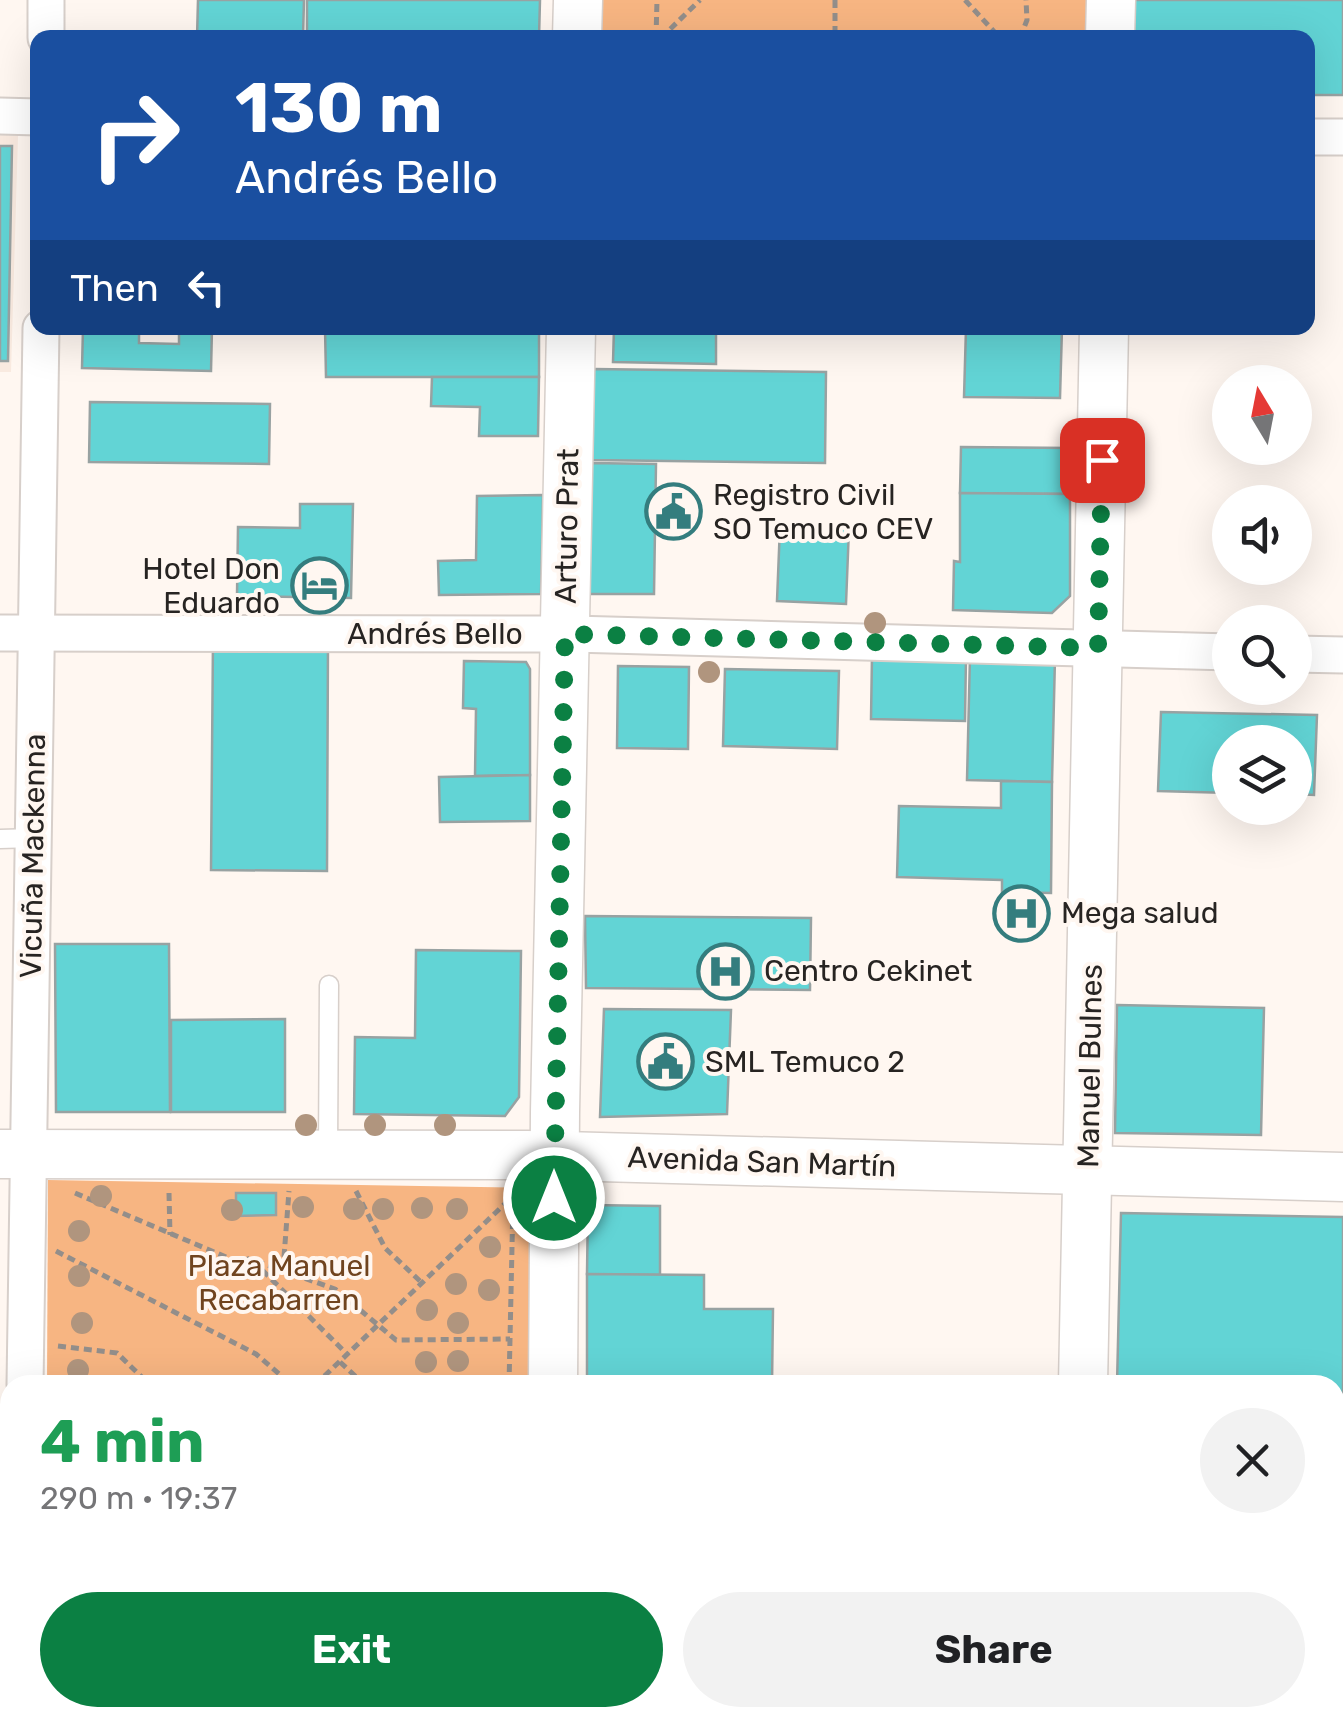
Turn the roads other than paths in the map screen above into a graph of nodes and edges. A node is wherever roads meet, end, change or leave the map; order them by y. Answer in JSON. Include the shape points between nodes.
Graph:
{"nodes":[{"id":1,"x":46,"y":0,"type":"edge"},
{"id":2,"x":578,"y":0,"type":"edge"},
{"id":3,"x":1111,"y":0,"type":"edge"},
{"id":4,"x":46,"y":30,"type":"edge"},
{"id":5,"x":577,"y":30,"type":"edge"},
{"id":6,"x":1110,"y":30,"type":"edge"},
{"id":7,"x":0,"y":116,"type":"edge"},
{"id":8,"x":30,"y":117,"type":"edge"},
{"id":9,"x":1315,"y":137,"type":"edge"},
{"id":10,"x":1343,"y":138,"type":"edge"},
{"id":11,"x":41,"y":335,"type":"edge"},
{"id":12,"x":571,"y":335,"type":"edge"},
{"id":13,"x":1104,"y":335,"type":"edge"},
{"id":14,"x":0,"y":633,"type":"edge"},
{"id":15,"x":36,"y":634,"type":"junction"},
{"id":16,"x":565,"y":634,"type":"junction"},
{"id":17,"x":1098,"y":648,"type":"junction"},
{"id":18,"x":1212,"y":651,"type":"edge"},
{"id":19,"x":1312,"y":654,"type":"edge"},
{"id":20,"x":1343,"y":655,"type":"edge"},
{"id":21,"x":17,"y":839,"type":"edge"},
{"id":22,"x":329,"y":985,"type":"dead end"},
{"id":23,"x":328,"y":1154,"type":"junction"},
{"id":24,"x":19,"y":1163,"type":"edge"},
{"id":25,"x":1087,"y":1170,"type":"junction"},
{"id":26,"x":1343,"y":1178,"type":"edge"},
{"id":27,"x":540,"y":1183,"type":"junction"},
{"id":28,"x":25,"y":1375,"type":"edge"},
{"id":29,"x":552,"y":1375,"type":"edge"},
{"id":30,"x":1083,"y":1375,"type":"edge"}],
"edges":[{"from":1,"to":4,"type":"street"},
{"from":2,"to":5,"type":"street"},
{"from":3,"to":6,"type":"street"},
{"from":7,"to":8,"type":"street"},
{"from":9,"to":10,"type":"street"},
{"from":11,"to":15,"type":"street","name":"Vicuña Mackenna"},
{"from":12,"to":16,"type":"street","name":"Arturo Prat"},
{"from":13,"to":17,"type":"street","name":"Manuel Bulnes"},
{"from":14,"to":15,"type":"street","name":"Andrés Bello"},
{"from":15,"to":16,"type":"street","name":"Andrés Bello"},
{"from":15,"to":21,"type":"street","name":"Vicuña Mackenna"},
{"from":16,"to":17,"type":"street","name":"Andrés Bello"},
{"from":16,"to":27,"type":"street","name":"Arturo Prat"},
{"from":17,"to":18,"type":"street","name":"Andrés Bello"},
{"from":17,"to":25,"type":"street","name":"Manuel Bulnes"},
{"from":19,"to":20,"type":"street"},
{"from":21,"to":24,"type":"street","name":"Vicuña Mackenna"},
{"from":22,"to":23,"type":"lane"},
{"from":23,"to":24,"type":"street","name":"Avenida San Martín"},
{"from":23,"to":27,"type":"street","name":"Avenida San Martín"},
{"from":24,"to":28,"type":"street","name":"Vicuña Mackenna"},
{"from":25,"to":26,"type":"street","name":"Avenida San Martín"},
{"from":25,"to":27,"type":"street","name":"Avenida San Martín"},
{"from":25,"to":30,"type":"street","name":"Manuel Bulnes"},
{"from":27,"to":29,"type":"street","name":"Arturo Prat"}]}
